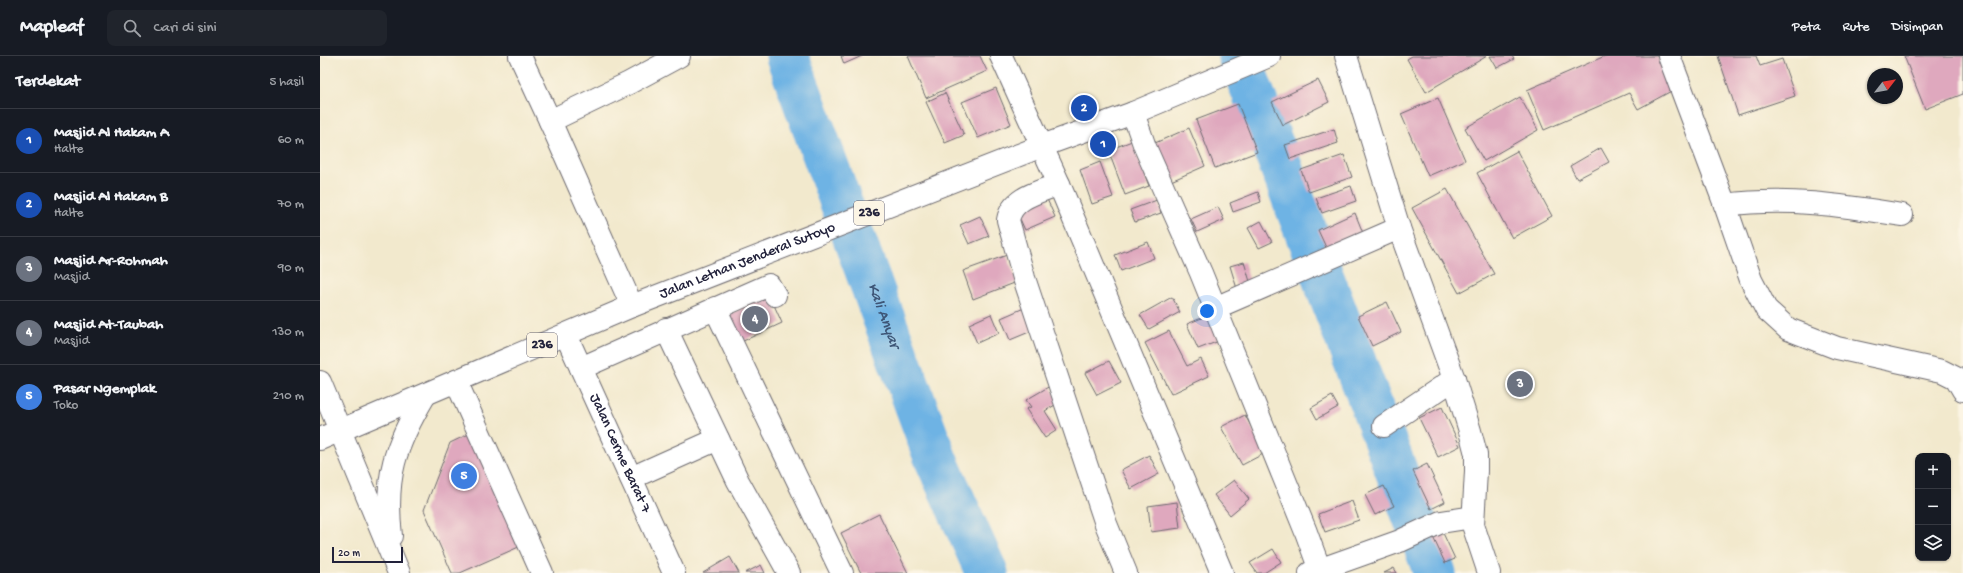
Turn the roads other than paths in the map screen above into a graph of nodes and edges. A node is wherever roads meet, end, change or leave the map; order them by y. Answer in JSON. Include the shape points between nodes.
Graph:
{"nodes":[{"id":1,"x":520,"y":56,"type":"edge"},
{"id":2,"x":679,"y":56,"type":"edge"},
{"id":3,"x":1001,"y":56,"type":"edge"},
{"id":4,"x":1346,"y":56,"type":"edge"},
{"id":5,"x":1669,"y":56,"type":"edge"},
{"id":6,"x":1265,"y":57,"type":"edge"},
{"id":7,"x":1133,"y":113,"type":"junction"},
{"id":8,"x":550,"y":120,"type":"junction"},
{"id":9,"x":1042,"y":146,"type":"junction"},
{"id":10,"x":1059,"y":184,"type":"junction"},
{"id":11,"x":1725,"y":205,"type":"junction"},
{"id":12,"x":1902,"y":214,"type":"dead end"},
{"id":13,"x":1399,"y":228,"type":"junction"},
{"id":14,"x":774,"y":295,"type":"dead end"},
{"id":15,"x":632,"y":306,"type":"junction"},
{"id":16,"x":715,"y":308,"type":"junction"},
{"id":17,"x":1215,"y":308,"type":"junction"},
{"id":18,"x":666,"y":329,"type":"junction"},
{"id":19,"x":566,"y":335,"type":"junction"},
{"id":20,"x":581,"y":368,"type":"junction"},
{"id":21,"x":1454,"y":379,"type":"junction"},
{"id":22,"x":456,"y":381,"type":"junction"},
{"id":23,"x":320,"y":382,"type":"edge"},
{"id":24,"x":1963,"y":390,"type":"edge"},
{"id":25,"x":425,"y":395,"type":"junction"},
{"id":26,"x":1384,"y":426,"type":"dead end"},
{"id":27,"x":341,"y":431,"type":"junction"},
{"id":28,"x":320,"y":439,"type":"edge"},
{"id":29,"x":718,"y":439,"type":"junction"},
{"id":30,"x":631,"y":478,"type":"junction"},
{"id":31,"x":1474,"y":517,"type":"junction"},
{"id":32,"x":397,"y":569,"type":"edge"},
{"id":33,"x":1316,"y":572,"type":"edge"},
{"id":34,"x":542,"y":573,"type":"edge"},
{"id":35,"x":674,"y":573,"type":"edge"},
{"id":36,"x":789,"y":573,"type":"edge"},
{"id":37,"x":842,"y":573,"type":"edge"},
{"id":38,"x":1126,"y":573,"type":"edge"},
{"id":39,"x":1222,"y":573,"type":"edge"},
{"id":40,"x":1489,"y":573,"type":"edge"}],
"edges":[{"from":1,"to":8,"type":"street"},
{"from":2,"to":8,"type":"street","via":[[629,84]]},
{"from":3,"to":9,"type":"street"},
{"from":4,"to":13,"type":"street"},
{"from":5,"to":11,"type":"street"},
{"from":6,"to":7,"type":"street","name":"Jalan Letnan Jenderal Sutoyo","number":"236"},
{"from":7,"to":9,"type":"street","name":"Jalan Letnan Jenderal Sutoyo","number":"236"},
{"from":7,"to":17,"type":"street","via":[[1144,147]]},
{"from":8,"to":15,"type":"street"},
{"from":9,"to":10,"type":"street"},
{"from":9,"to":15,"type":"street","name":"Jalan Letnan Jenderal Sutoyo","number":"236"},
{"from":10,"to":38,"type":"street","via":[[1014,204],[1008,220],[1026,286],[1104,517]]},
{"from":10,"to":39,"type":"street"},
{"from":11,"to":12,"type":"street","via":[[1753,201],[1801,201]]},
{"from":11,"to":24,"type":"street","via":[[1754,286],[1766,309],[1788,329],[1837,348],[1942,371],[1956,378]]},
{"from":13,"to":17,"type":"street"},
{"from":13,"to":21,"type":"street"},
{"from":14,"to":16,"type":"street","via":[[770,285]]},
{"from":15,"to":19,"type":"street","name":"Jalan Letnan Jenderal Sutoyo","number":"236"},
{"from":16,"to":18,"type":"street"},
{"from":16,"to":37,"type":"street"},
{"from":17,"to":33,"type":"street","via":[[1306,532]]},
{"from":18,"to":20,"type":"street"},
{"from":18,"to":29,"type":"street"},
{"from":19,"to":20,"type":"street","name":"Jalan Cerme Barat 7"},
{"from":19,"to":22,"type":"street","name":"Jalan Letnan Jenderal Sutoyo","number":"236"},
{"from":20,"to":30,"type":"street","name":"Jalan Cerme Barat 7"},
{"from":21,"to":26,"type":"street"},
{"from":21,"to":31,"type":"street","via":[[1476,454]]},
{"from":22,"to":25,"type":"street","name":"Jalan Letnan Jenderal Sutoyo","number":"236"},
{"from":22,"to":34,"type":"street"},
{"from":23,"to":27,"type":"street"},
{"from":25,"to":27,"type":"street","name":"Jalan Letnan Jenderal Sutoyo","number":"236"},
{"from":25,"to":32,"type":"street","via":[[402,436],[391,471],[388,509]]},
{"from":27,"to":28,"type":"street","name":"Jalan Letnan Jenderal Sutoyo"},
{"from":27,"to":32,"type":"street"},
{"from":29,"to":30,"type":"street"},
{"from":29,"to":36,"type":"street"},
{"from":30,"to":35,"type":"street","name":"Jalan Cerme Barat 7"},
{"from":31,"to":33,"type":"street","via":[[1453,519],[1430,527],[1400,541]]},
{"from":31,"to":40,"type":"street","via":[[1476,537]]}]}
